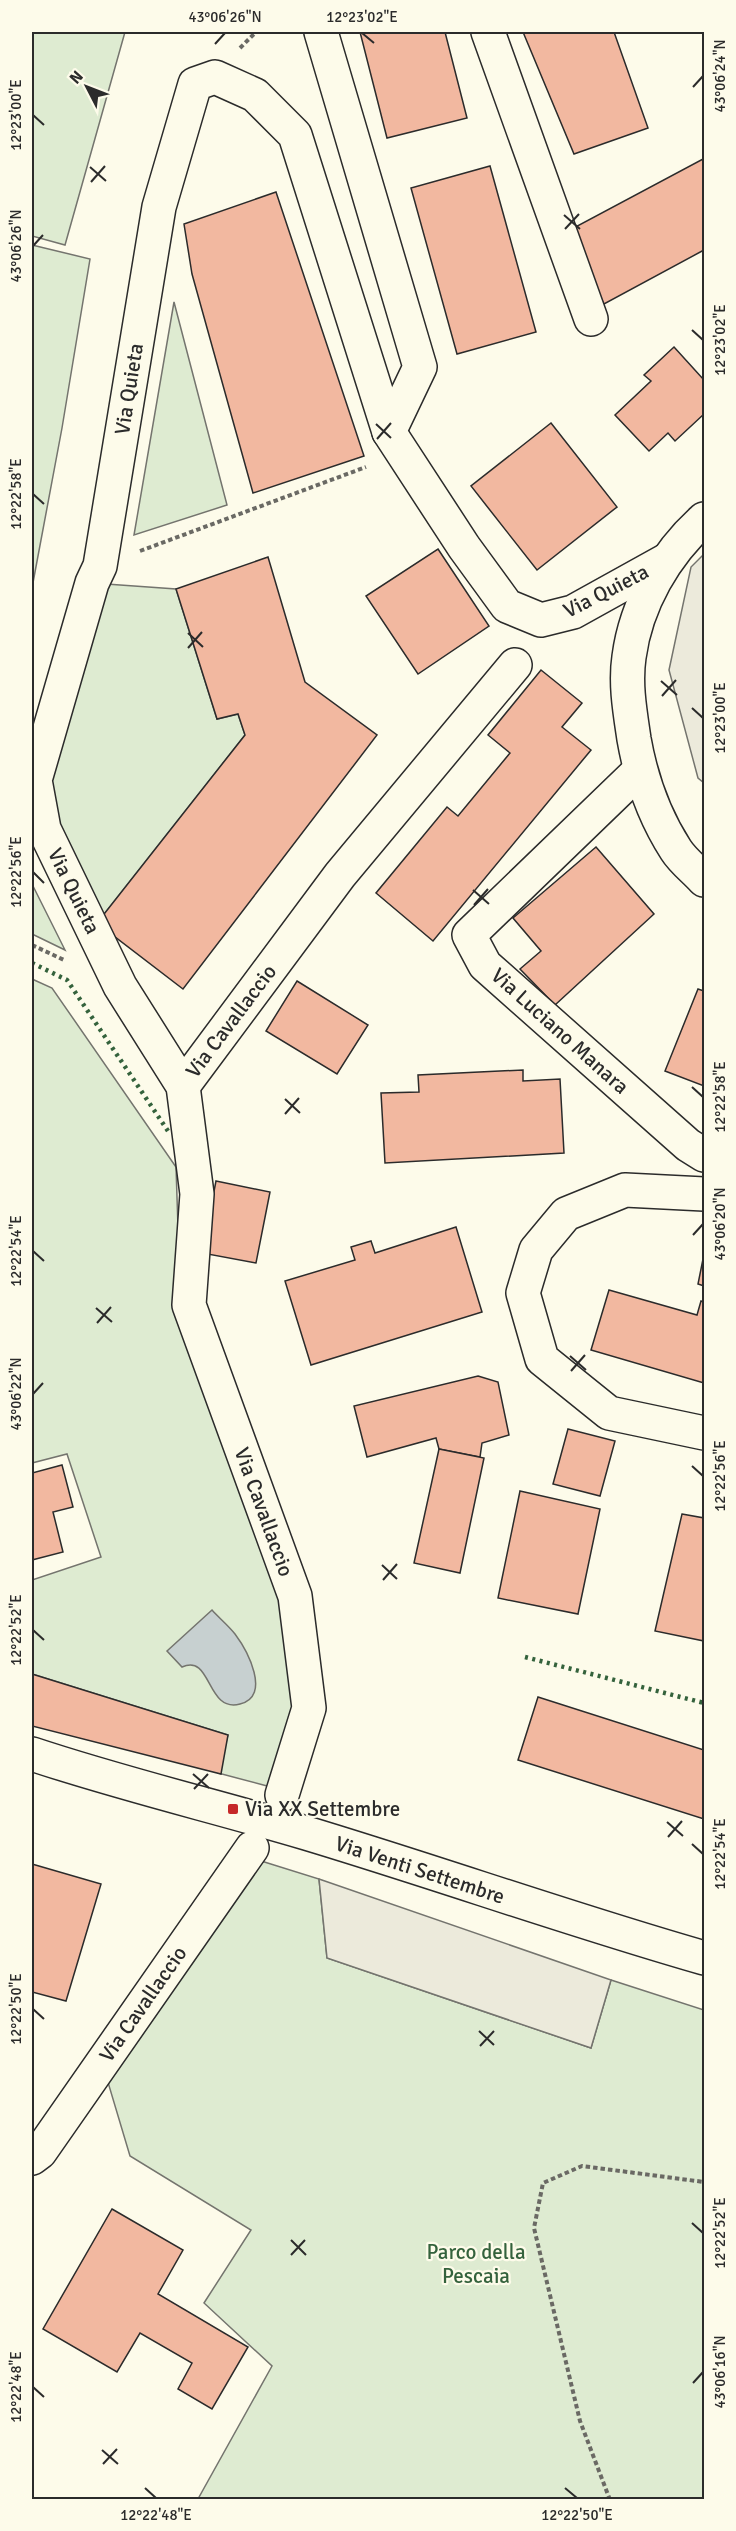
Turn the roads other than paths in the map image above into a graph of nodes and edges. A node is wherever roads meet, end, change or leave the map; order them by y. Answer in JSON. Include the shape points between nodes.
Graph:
{"nodes":[{"id":1,"x":321,"y":32,"type":"edge"},
{"id":2,"x":488,"y":32,"type":"edge"},
{"id":3,"x":591,"y":320,"type":"dead end"},
{"id":4,"x":396,"y":443,"type":"junction"},
{"id":5,"x":705,"y":519,"type":"edge"},
{"id":6,"x":665,"y":561,"type":"junction"},
{"id":7,"x":515,"y":665,"type":"dead end"},
{"id":8,"x":640,"y":770,"type":"junction"},
{"id":9,"x":705,"y":879,"type":"edge"},
{"id":10,"x":183,"y":1086,"type":"junction"},
{"id":11,"x":705,"y":1155,"type":"edge"},
{"id":12,"x":705,"y":1194,"type":"edge"},
{"id":13,"x":705,"y":1433,"type":"edge"},
{"id":14,"x":32,"y":1754,"type":"edge"},
{"id":15,"x":282,"y":1795,"type":"dead end"},
{"id":16,"x":252,"y":1848,"type":"dead end"},
{"id":17,"x":705,"y":1958,"type":"edge"},
{"id":18,"x":32,"y":2158,"type":"edge"}],
"edges":[{"from":1,"to":4,"type":"street","via":[[420,367]]},
{"from":2,"to":3,"type":"street"},
{"from":4,"to":6,"type":"street","name":"Via Quieta","via":[[507,606],[541,620],[573,612]]},
{"from":4,"to":10,"type":"street","name":"Via Quieta","via":[[295,135],[255,95],[215,77],[195,84],[159,207],[100,566],[34,780],[44,828],[120,986]]},
{"from":5,"to":6,"type":"street"},
{"from":6,"to":8,"type":"street","via":[[642,608],[629,657],[628,704]]},
{"from":7,"to":10,"type":"street","name":"Via Cavallaccio","via":[[340,875]]},
{"from":8,"to":9,"type":"street","via":[[654,811],[677,852]]},
{"from":8,"to":11,"type":"street","name":"Via Luciano Manara","via":[[469,935],[486,965],[688,1145]]},
{"from":10,"to":15,"type":"street","name":"Via Cavallaccio","via":[[197,1194],[189,1305],[295,1596],[309,1708]]},
{"from":12,"to":13,"type":"street","via":[[625,1190],[566,1214],[536,1250],[523,1293],[542,1359],[609,1413]]},
{"from":14,"to":17,"type":"street","name":"Via Venti Settembre","via":[[305,1833]]},
{"from":16,"to":18,"type":"street","name":"Via Cavallaccio","via":[[40,2152]]}]}
